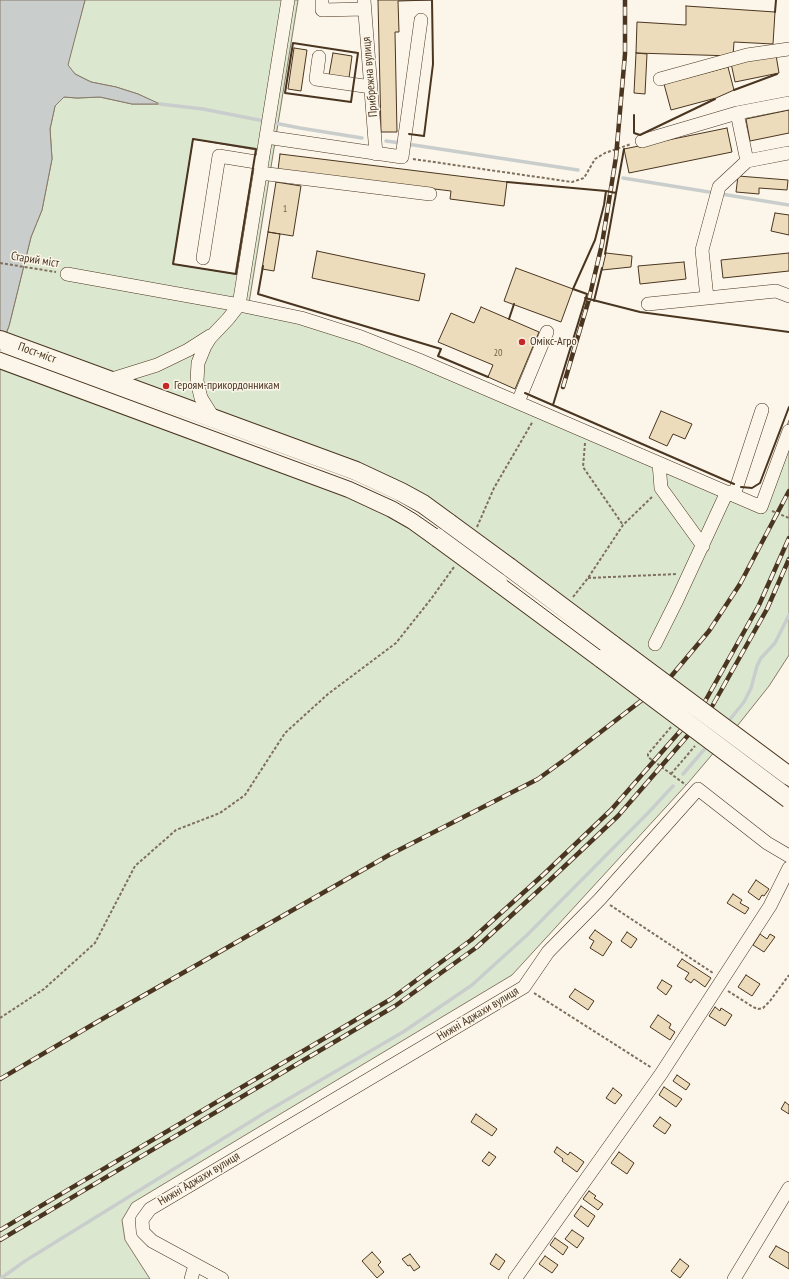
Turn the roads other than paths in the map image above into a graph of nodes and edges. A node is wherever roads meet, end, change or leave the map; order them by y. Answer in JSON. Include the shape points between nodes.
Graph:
{"nodes":[{"id":1,"x":288,"y":0,"type":"edge"},
{"id":2,"x":322,"y":0,"type":"edge"},
{"id":3,"x":364,"y":5,"type":"edge"},
{"id":4,"x":420,"y":20,"type":"dead end"},
{"id":5,"x":789,"y":50,"type":"edge"},
{"id":6,"x":319,"y":57,"type":"dead end"},
{"id":7,"x":660,"y":79,"type":"dead end"},
{"id":8,"x":371,"y":87,"type":"junction"},
{"id":9,"x":789,"y":102,"type":"edge"},
{"id":10,"x":737,"y":113,"type":"junction"},
{"id":11,"x":267,"y":134,"type":"junction"},
{"id":12,"x":642,"y":140,"type":"road end"},
{"id":13,"x":788,"y":153,"type":"dead end"},
{"id":14,"x":376,"y":154,"type":"junction"},
{"id":15,"x":747,"y":162,"type":"junction"},
{"id":16,"x":261,"y":168,"type":"junction"},
{"id":17,"x":430,"y":194,"type":"dead end"},
{"id":18,"x":203,"y":258,"type":"dead end"},
{"id":19,"x":67,"y":274,"type":"road end"},
{"id":20,"x":789,"y":296,"type":"edge"},
{"id":21,"x":706,"y":298,"type":"junction"},
{"id":22,"x":648,"y":304,"type":"dead end"},
{"id":23,"x":239,"y":306,"type":"junction"},
{"id":24,"x":216,"y":332,"type":"junction"},
{"id":25,"x":547,"y":332,"type":"dead end"},
{"id":26,"x":0,"y":340,"type":"edge"},
{"id":27,"x":0,"y":359,"type":"edge"},
{"id":28,"x":109,"y":380,"type":"junction"},
{"id":29,"x":518,"y":402,"type":"junction"},
{"id":30,"x":762,"y":410,"type":"dead end"},
{"id":31,"x":217,"y":420,"type":"junction"},
{"id":32,"x":789,"y":431,"type":"edge"},
{"id":33,"x":659,"y":463,"type":"junction"},
{"id":34,"x":731,"y":494,"type":"junction"},
{"id":35,"x":703,"y":546,"type":"junction"},
{"id":36,"x":656,"y":644,"type":"dead end"},
{"id":37,"x":789,"y":776,"type":"edge"},
{"id":38,"x":789,"y":799,"type":"edge"},
{"id":39,"x":789,"y":856,"type":"edge"},
{"id":40,"x":789,"y":868,"type":"edge"},
{"id":41,"x":789,"y":1188,"type":"edge"},
{"id":42,"x":195,"y":1265,"type":"junction"},
{"id":43,"x":190,"y":1279,"type":"edge"},
{"id":44,"x":222,"y":1279,"type":"edge"},
{"id":45,"x":515,"y":1279,"type":"edge"},
{"id":46,"x":734,"y":1279,"type":"edge"}],
"edges":[{"from":1,"to":11,"type":"street"},
{"from":2,"to":3,"type":"street","via":[[322,10]]},
{"from":3,"to":8,"type":"street","name":"Прибрежна вулиця"},
{"from":4,"to":14,"type":"street","via":[[402,157]]},
{"from":5,"to":7,"type":"street","via":[[747,55]]},
{"from":6,"to":8,"type":"street","via":[[316,79]]},
{"from":8,"to":14,"type":"street","name":"Прибрежна вулиця"},
{"from":9,"to":10,"type":"street"},
{"from":10,"to":12,"type":"street"},
{"from":10,"to":15,"type":"street"},
{"from":11,"to":14,"type":"street"},
{"from":11,"to":16,"type":"street"},
{"from":13,"to":15,"type":"street"},
{"from":15,"to":21,"type":"street","via":[[718,187],[702,250]]},
{"from":16,"to":17,"type":"street"},
{"from":16,"to":18,"type":"street","via":[[219,156]]},
{"from":16,"to":23,"type":"street"},
{"from":19,"to":23,"type":"street"},
{"from":20,"to":21,"type":"street","via":[[776,291]]},
{"from":21,"to":22,"type":"street"},
{"from":23,"to":24,"type":"street"},
{"from":23,"to":29,"type":"street","via":[[301,318],[361,336]]},
{"from":24,"to":28,"type":"street","via":[[167,360]]},
{"from":24,"to":31,"type":"street","via":[[201,354],[197,380],[201,398]]},
{"from":25,"to":29,"type":"street"},
{"from":26,"to":28,"type":"highway","name":"Пост-міст"},
{"from":27,"to":38,"type":"highway","name":"Пост-міст","bridge":true,"via":[[349,488],[392,508],[438,538]]},
{"from":28,"to":31,"type":"highway","name":"Пост-міст"},
{"from":29,"to":33,"type":"street"},
{"from":30,"to":34,"type":"street"},
{"from":31,"to":37,"type":"highway","name":"Пост-міст","bridge":true,"via":[[379,480],[417,501]]},
{"from":32,"to":34,"type":"street","via":[[761,507]]},
{"from":33,"to":34,"type":"street"},
{"from":33,"to":35,"type":"street","via":[[661,488]]},
{"from":34,"to":35,"type":"street"},
{"from":35,"to":36,"type":"street"},
{"from":39,"to":42,"type":"street","name":"Нижні Аджахи вулиця","via":[[767,843],[698,789],[600,899],[548,952],[524,987],[150,1209],[142,1220],[143,1232],[152,1241]]},
{"from":40,"to":45,"type":"street","via":[[770,906],[661,1074]]},
{"from":41,"to":46,"type":"street"},
{"from":42,"to":43,"type":"street"},
{"from":42,"to":44,"type":"street"}]}
